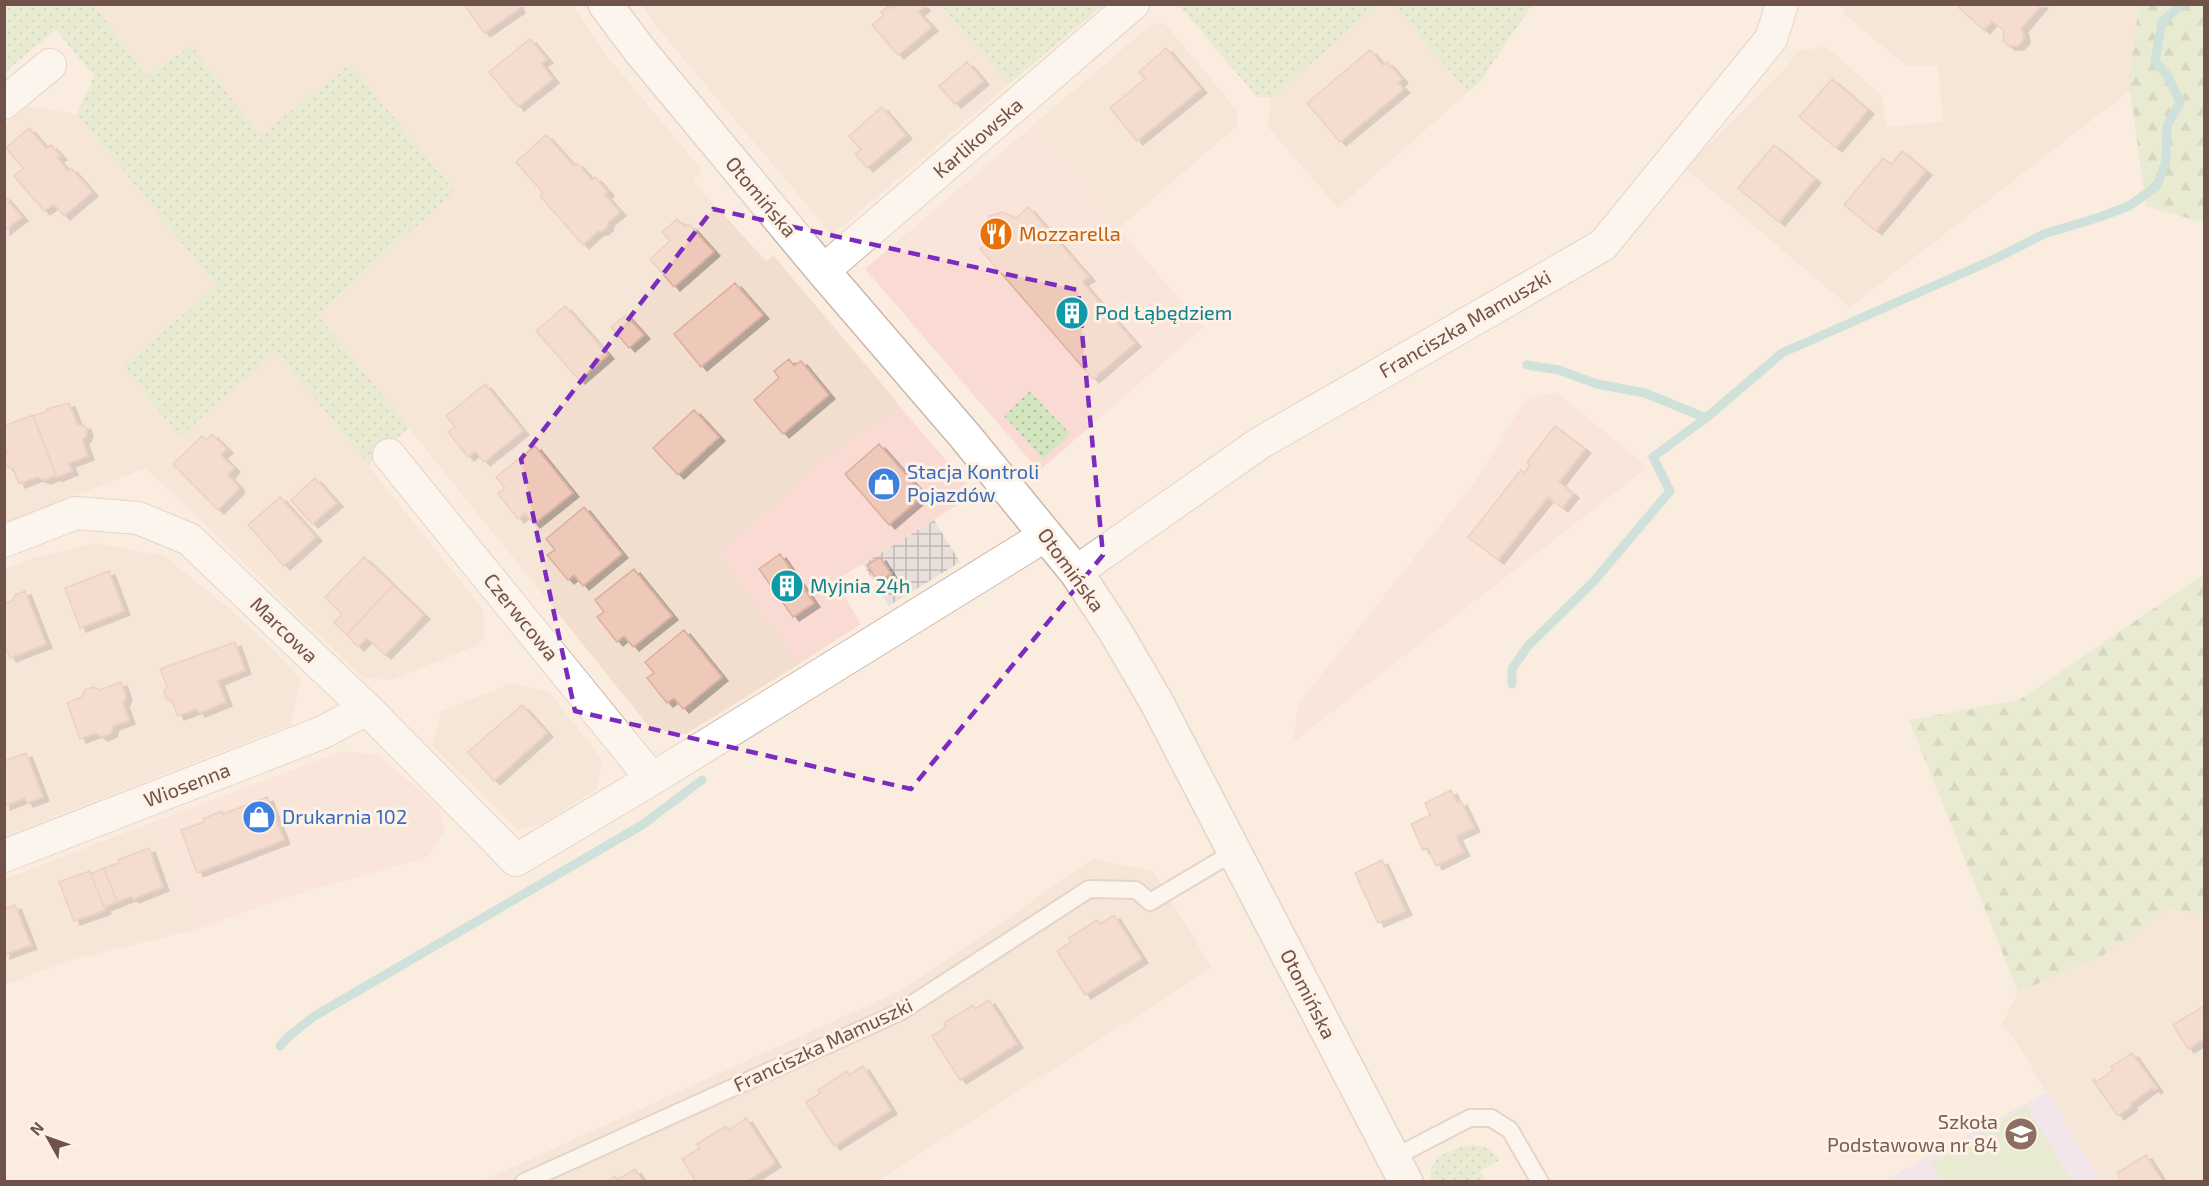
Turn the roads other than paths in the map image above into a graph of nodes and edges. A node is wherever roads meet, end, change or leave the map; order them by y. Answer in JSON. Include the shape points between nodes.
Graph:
{"nodes":[{"id":1,"x":605,"y":4,"type":"edge"},
{"id":2,"x":1133,"y":4,"type":"edge"},
{"id":3,"x":1782,"y":4,"type":"edge"},
{"id":4,"x":50,"y":65,"type":"dead end"},
{"id":5,"x":4,"y":103,"type":"edge"},
{"id":6,"x":823,"y":271,"type":"junction"},
{"id":7,"x":389,"y":455,"type":"dead end"},
{"id":8,"x":1046,"y":535,"type":"junction"},
{"id":9,"x":4,"y":541,"type":"edge"},
{"id":10,"x":1076,"y":572,"type":"junction"},
{"id":11,"x":367,"y":710,"type":"junction"},
{"id":12,"x":652,"y":780,"type":"junction"},
{"id":13,"x":1234,"y":852,"type":"junction"},
{"id":14,"x":4,"y":856,"type":"edge"},
{"id":15,"x":1400,"y":1170,"type":"edge"},
{"id":16,"x":524,"y":1182,"type":"edge"},
{"id":17,"x":1540,"y":1182,"type":"edge"}],
"edges":[{"from":1,"to":6,"type":"street","name":"Otomińska"},
{"from":2,"to":6,"type":"street","name":"Karlikowska"},
{"from":3,"to":10,"type":"street","name":"Franciszka Mamuszki","via":[[1771,39],[1603,245],[1260,443]]},
{"from":4,"to":5,"type":"street"},
{"from":6,"to":8,"type":"street","name":"Otomińska"},
{"from":7,"to":12,"type":"street","name":"Czerwcowa"},
{"from":8,"to":10,"type":"street","name":"Otomińska"},
{"from":8,"to":12,"type":"street"},
{"from":9,"to":11,"type":"street","name":"Marcowa","via":[[76,513],[138,518],[189,539]]},
{"from":10,"to":13,"type":"street","name":"Otomińska","via":[[1157,703]]},
{"from":11,"to":12,"type":"street","name":"Marcowa","via":[[516,860]]},
{"from":11,"to":14,"type":"street","name":"Wiosenna","via":[[321,733]]},
{"from":13,"to":15,"type":"street","name":"Otomińska"},
{"from":13,"to":16,"type":"lane","name":"Franciszka Mamuszki","via":[[1150,902],[1136,890],[1089,889],[900,1012]]},
{"from":15,"to":17,"type":"lane","via":[[1470,1118],[1491,1118],[1510,1130]]}]}
